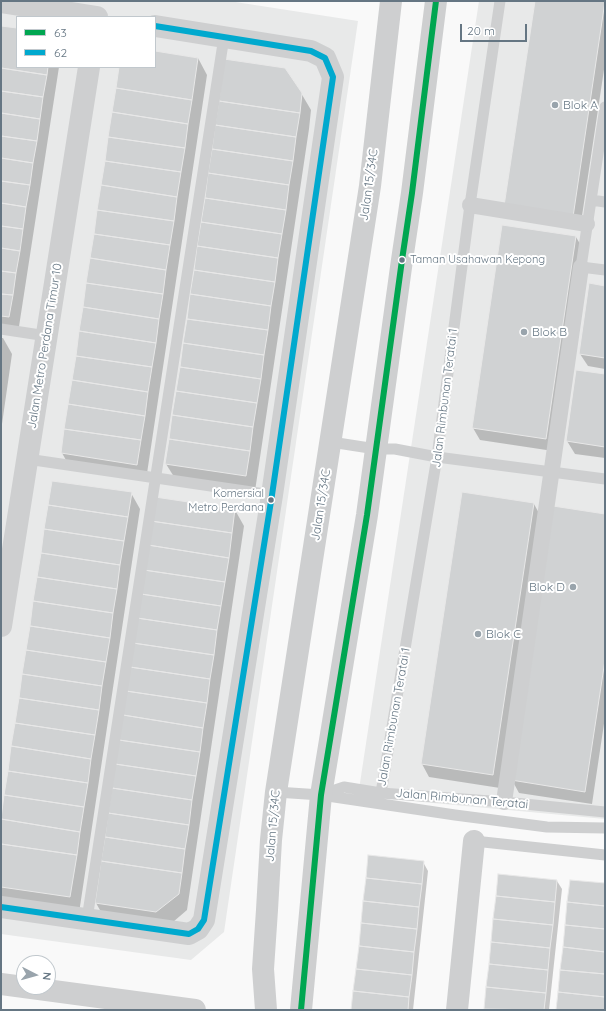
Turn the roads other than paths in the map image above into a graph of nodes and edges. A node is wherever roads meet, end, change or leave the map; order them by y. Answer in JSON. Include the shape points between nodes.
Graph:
{"nodes":[{"id":1,"x":100,"y":1,"type":"edge"},
{"id":2,"x":391,"y":1,"type":"edge"},
{"id":3,"x":436,"y":1,"type":"edge"},
{"id":4,"x":500,"y":1,"type":"edge"},
{"id":5,"x":1,"y":2,"type":"edge"},
{"id":6,"x":91,"y":16,"type":"edge"},
{"id":7,"x":97,"y":16,"type":"edge"},
{"id":8,"x":156,"y":26,"type":"edge"},
{"id":9,"x":224,"y":37,"type":"junction"},
{"id":10,"x":89,"y":68,"type":"edge"},
{"id":11,"x":605,"y":107,"type":"edge"},
{"id":12,"x":591,"y":200,"type":"junction"},
{"id":13,"x":605,"y":202,"type":"edge"},
{"id":14,"x":470,"y":205,"type":"junction"},
{"id":15,"x":587,"y":224,"type":"junction"},
{"id":16,"x":581,"y":266,"type":"junction"},
{"id":17,"x":605,"y":270,"type":"edge"},
{"id":18,"x":1,"y":329,"type":"edge"},
{"id":19,"x":47,"y":336,"type":"junction"},
{"id":20,"x":331,"y":442,"type":"junction"},
{"id":21,"x":376,"y":449,"type":"junction"},
{"id":22,"x":437,"y":457,"type":"junction"},
{"id":23,"x":27,"y":459,"type":"junction"},
{"id":24,"x":552,"y":472,"type":"junction"},
{"id":25,"x":156,"y":478,"type":"junction"},
{"id":26,"x":605,"y":479,"type":"edge"},
{"id":27,"x":272,"y":495,"type":"junction"},
{"id":28,"x":4,"y":583,"type":"edge"},
{"id":29,"x":1,"y":626,"type":"edge"},
{"id":30,"x":276,"y":792,"type":"junction"},
{"id":31,"x":381,"y":793,"type":"junction"},
{"id":32,"x":321,"y":795,"type":"junction"},
{"id":33,"x":504,"y":802,"type":"junction"},
{"id":34,"x":605,"y":812,"type":"edge"},
{"id":35,"x":605,"y":828,"type":"edge"},
{"id":36,"x":474,"y":842,"type":"joint"},
{"id":37,"x":605,"y":855,"type":"edge"},
{"id":38,"x":1,"y":907,"type":"edge"},
{"id":39,"x":87,"y":919,"type":"junction"},
{"id":40,"x":1,"y":984,"type":"edge"},
{"id":41,"x":195,"y":1010,"type":"edge"},
{"id":42,"x":266,"y":1010,"type":"edge"},
{"id":43,"x":301,"y":1010,"type":"edge"},
{"id":44,"x":457,"y":1010,"type":"edge"}],
"edges":[{"from":1,"to":7,"type":"street"},
{"from":2,"to":20,"type":"street","name":"Jalan 15/34C","via":[[370,186]]},
{"from":3,"to":21,"type":"street"},
{"from":4,"to":14,"type":"lane","name":"Jalan Rimbunan Teratai 1"},
{"from":5,"to":6,"type":"street"},
{"from":8,"to":9,"type":"street"},
{"from":9,"to":25,"type":"lane"},
{"from":9,"to":27,"type":"street","via":[[311,51],[325,58],[333,77]]},
{"from":10,"to":19,"type":"street","name":"Jalan Metro Perdana Timur 10"},
{"from":11,"to":12,"type":"lane"},
{"from":12,"to":13,"type":"lane"},
{"from":12,"to":15,"type":"lane"},
{"from":14,"to":15,"type":"street"},
{"from":14,"to":22,"type":"lane","name":"Jalan Rimbunan Teratai 1"},
{"from":15,"to":16,"type":"lane"},
{"from":16,"to":17,"type":"lane"},
{"from":16,"to":24,"type":"street"},
{"from":18,"to":19,"type":"lane"},
{"from":19,"to":23,"type":"street","name":"Jalan Metro Perdana Timur 10"},
{"from":20,"to":21,"type":"lane"},
{"from":20,"to":30,"type":"street","name":"Jalan 15/34C"},
{"from":21,"to":22,"type":"lane","via":[[395,449]]},
{"from":21,"to":32,"type":"street"},
{"from":22,"to":24,"type":"lane"},
{"from":22,"to":31,"type":"lane","name":"Jalan Rimbunan Teratai 1"},
{"from":23,"to":25,"type":"lane"},
{"from":23,"to":28,"type":"street","name":"Jalan Metro Perdana Timur 10"},
{"from":24,"to":26,"type":"lane"},
{"from":24,"to":33,"type":"street"},
{"from":25,"to":27,"type":"lane"},
{"from":25,"to":39,"type":"lane"},
{"from":27,"to":39,"type":"street","via":[[204,920],[198,929],[188,934]]},
{"from":28,"to":29,"type":"street","name":"Jalan Metro Perdana Timur 10"},
{"from":30,"to":32,"type":"lane"},
{"from":30,"to":42,"type":"street","name":"Jalan 15/34C","via":[[263,969]]},
{"from":31,"to":32,"type":"lane","name":"Jalan Rimbunan Teratai","via":[[344,787]]},
{"from":31,"to":33,"type":"lane","name":"Jalan Rimbunan Teratai"},
{"from":32,"to":35,"type":"lane","via":[[547,827]]},
{"from":32,"to":43,"type":"street"},
{"from":33,"to":34,"type":"lane","name":"Jalan Rimbunan Teratai"},
{"from":36,"to":37,"type":"lane"},
{"from":36,"to":44,"type":"street"},
{"from":38,"to":39,"type":"street"},
{"from":40,"to":41,"type":"street"}]}
